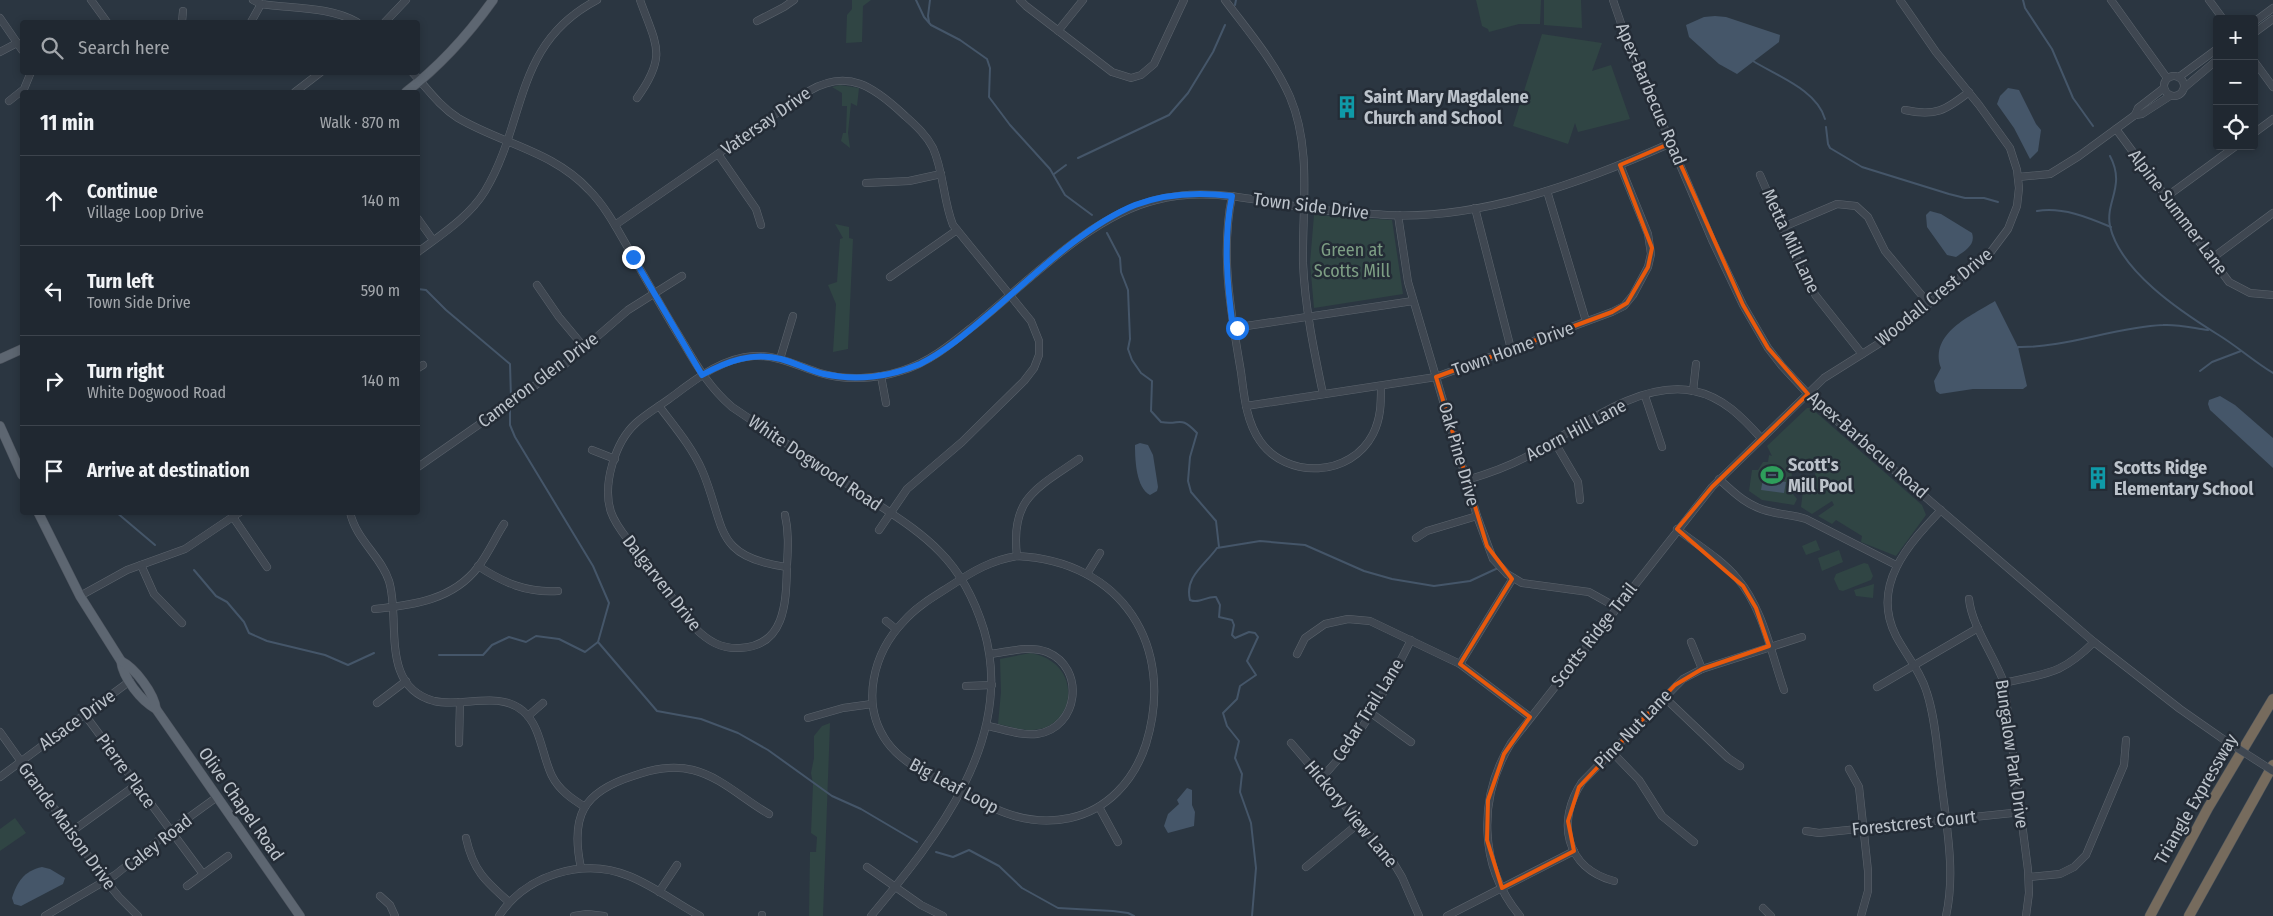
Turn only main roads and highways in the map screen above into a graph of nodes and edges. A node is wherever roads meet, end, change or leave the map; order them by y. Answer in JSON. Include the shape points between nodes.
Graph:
{"nodes":[{"id":1,"x":493,"y":0,"type":"edge"},
{"id":2,"x":409,"y":90,"type":"edge"},
{"id":3,"x":20,"y":350,"type":"edge"},
{"id":4,"x":0,"y":359,"type":"edge"},
{"id":5,"x":0,"y":426,"type":"edge"},
{"id":6,"x":20,"y":471,"type":"edge"},
{"id":7,"x":40,"y":515,"type":"edge"},
{"id":8,"x":121,"y":662,"type":"junction"},
{"id":9,"x":2273,"y":699,"type":"edge"},
{"id":10,"x":156,"y":709,"type":"junction"},
{"id":11,"x":2273,"y":766,"type":"edge"},
{"id":12,"x":300,"y":916,"type":"edge"},
{"id":13,"x":2150,"y":916,"type":"edge"},
{"id":14,"x":2189,"y":916,"type":"edge"}],
"edges":[{"from":1,"to":2,"type":"main road","via":[[461,41]]},
{"from":3,"to":4,"type":"main road"},
{"from":5,"to":6,"type":"main road"},
{"from":7,"to":8,"type":"main road","name":"Olive Chapel Road","via":[[80,596]]},
{"from":8,"to":10,"type":"main road","name":"Olive Chapel Road","via":[[122,670],[130,681],[148,705]]},
{"from":8,"to":10,"type":"main road","name":"Olive Chapel Road","via":[[128,665],[155,700]]},
{"from":9,"to":13,"type":"highway","name":"Triangle Expressway","via":[[2208,808]]},
{"from":10,"to":12,"type":"main road","name":"Olive Chapel Road"},
{"from":11,"to":14,"type":"highway"}]}
